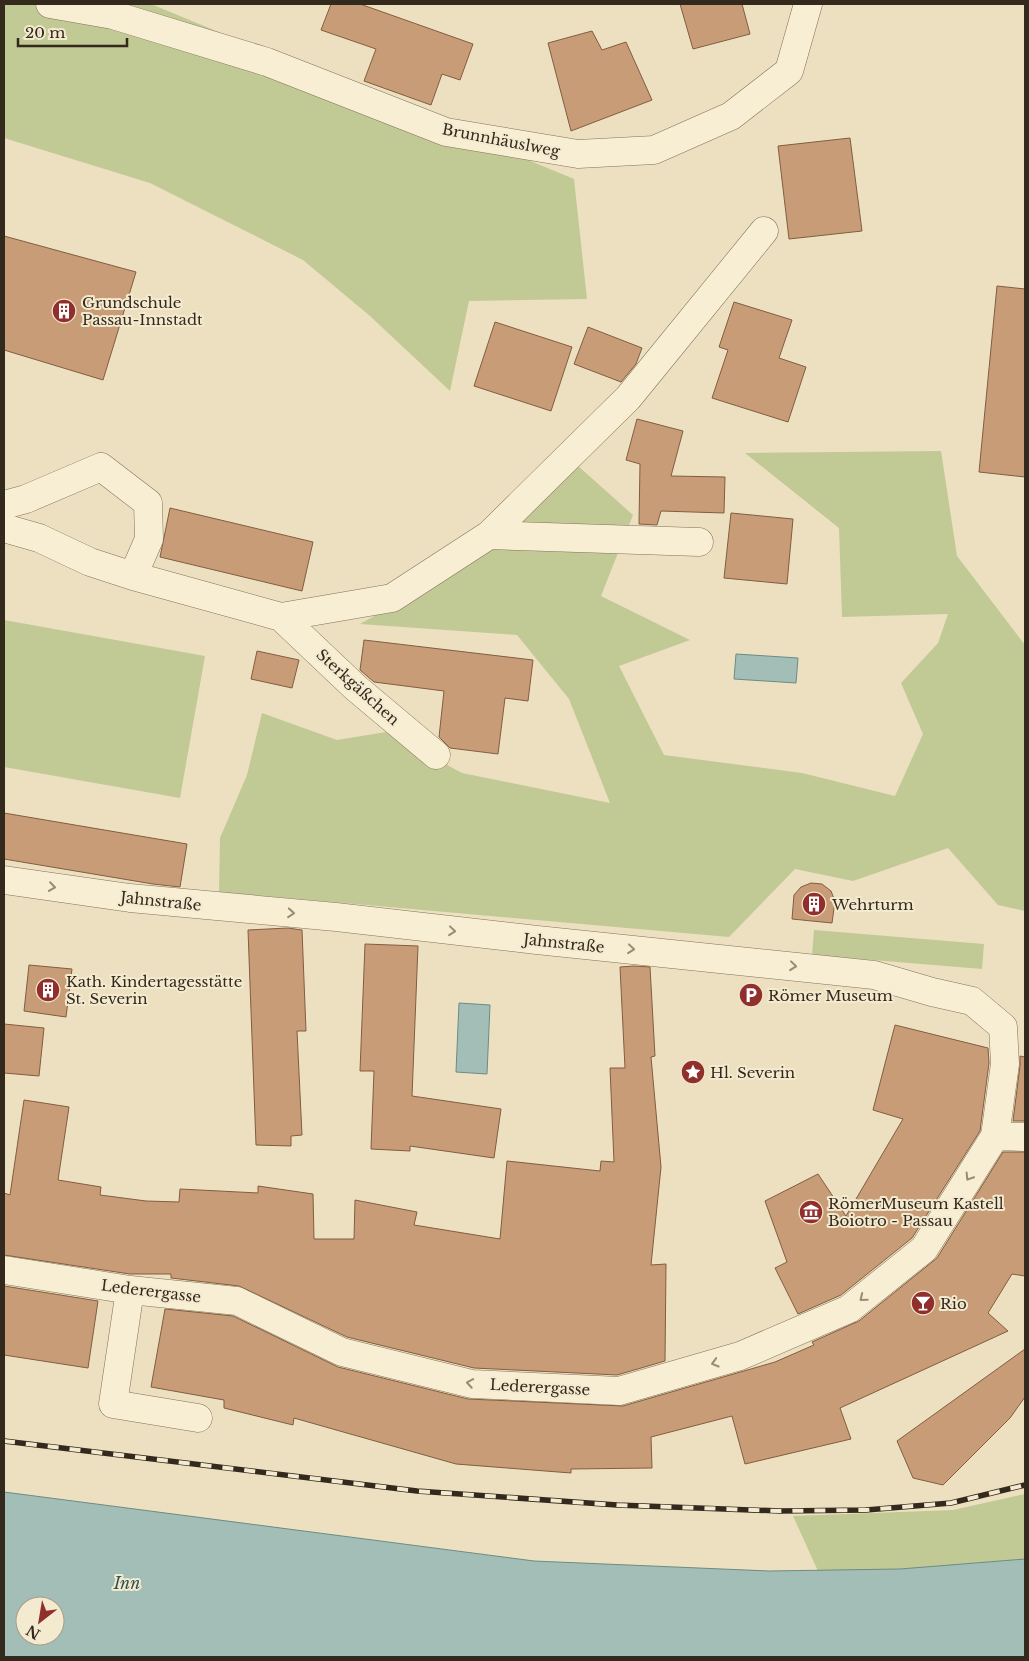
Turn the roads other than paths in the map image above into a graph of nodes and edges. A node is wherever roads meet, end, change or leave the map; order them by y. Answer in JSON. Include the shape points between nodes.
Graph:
{"nodes":[{"id":1,"x":50,"y":4,"type":"edge"},
{"id":2,"x":808,"y":4,"type":"edge"},
{"id":3,"x":764,"y":231,"type":"dead end"},
{"id":4,"x":4,"y":505,"type":"edge"},
{"id":5,"x":4,"y":528,"type":"edge"},
{"id":6,"x":489,"y":535,"type":"junction"},
{"id":7,"x":699,"y":542,"type":"dead end"},
{"id":8,"x":133,"y":576,"type":"junction"},
{"id":9,"x":282,"y":617,"type":"junction"},
{"id":10,"x":436,"y":755,"type":"dead end"},
{"id":11,"x":4,"y":880,"type":"edge"},
{"id":12,"x":995,"y":1136,"type":"junction"},
{"id":13,"x":1025,"y":1137,"type":"edge"},
{"id":14,"x":4,"y":1270,"type":"edge"},
{"id":15,"x":130,"y":1290,"type":"junction"},
{"id":16,"x":198,"y":1418,"type":"dead end"}],
"edges":[{"from":1,"to":2,"type":"street","name":"Brunnhäuslweg","via":[[113,14],[267,62],[446,132],[578,154],[654,150],[731,116],[789,71]]},
{"from":3,"to":6,"type":"street","via":[[628,398]]},
{"from":4,"to":8,"type":"street","via":[[101,467],[148,503],[149,539]]},
{"from":5,"to":8,"type":"street","via":[[40,538],[90,562]]},
{"from":6,"to":7,"type":"street"},
{"from":6,"to":9,"type":"street","via":[[392,598]]},
{"from":8,"to":9,"type":"street"},
{"from":9,"to":10,"type":"street","name":"Sterkgäßchen","via":[[356,688]]},
{"from":11,"to":12,"type":"street","name":"Jahnstraße","one_way":true,"via":[[130,898],[874,975],[972,1001],[1003,1027],[1005,1064]]},
{"from":12,"to":13,"type":"street"},
{"from":12,"to":15,"type":"street","name":"Lederergasse","one_way":true,"via":[[924,1249],[849,1309],[740,1356],[619,1391],[472,1384],[342,1352],[237,1301]]},
{"from":14,"to":15,"type":"street","name":"Lederergasse"},
{"from":15,"to":16,"type":"street","via":[[113,1404]]}]}
